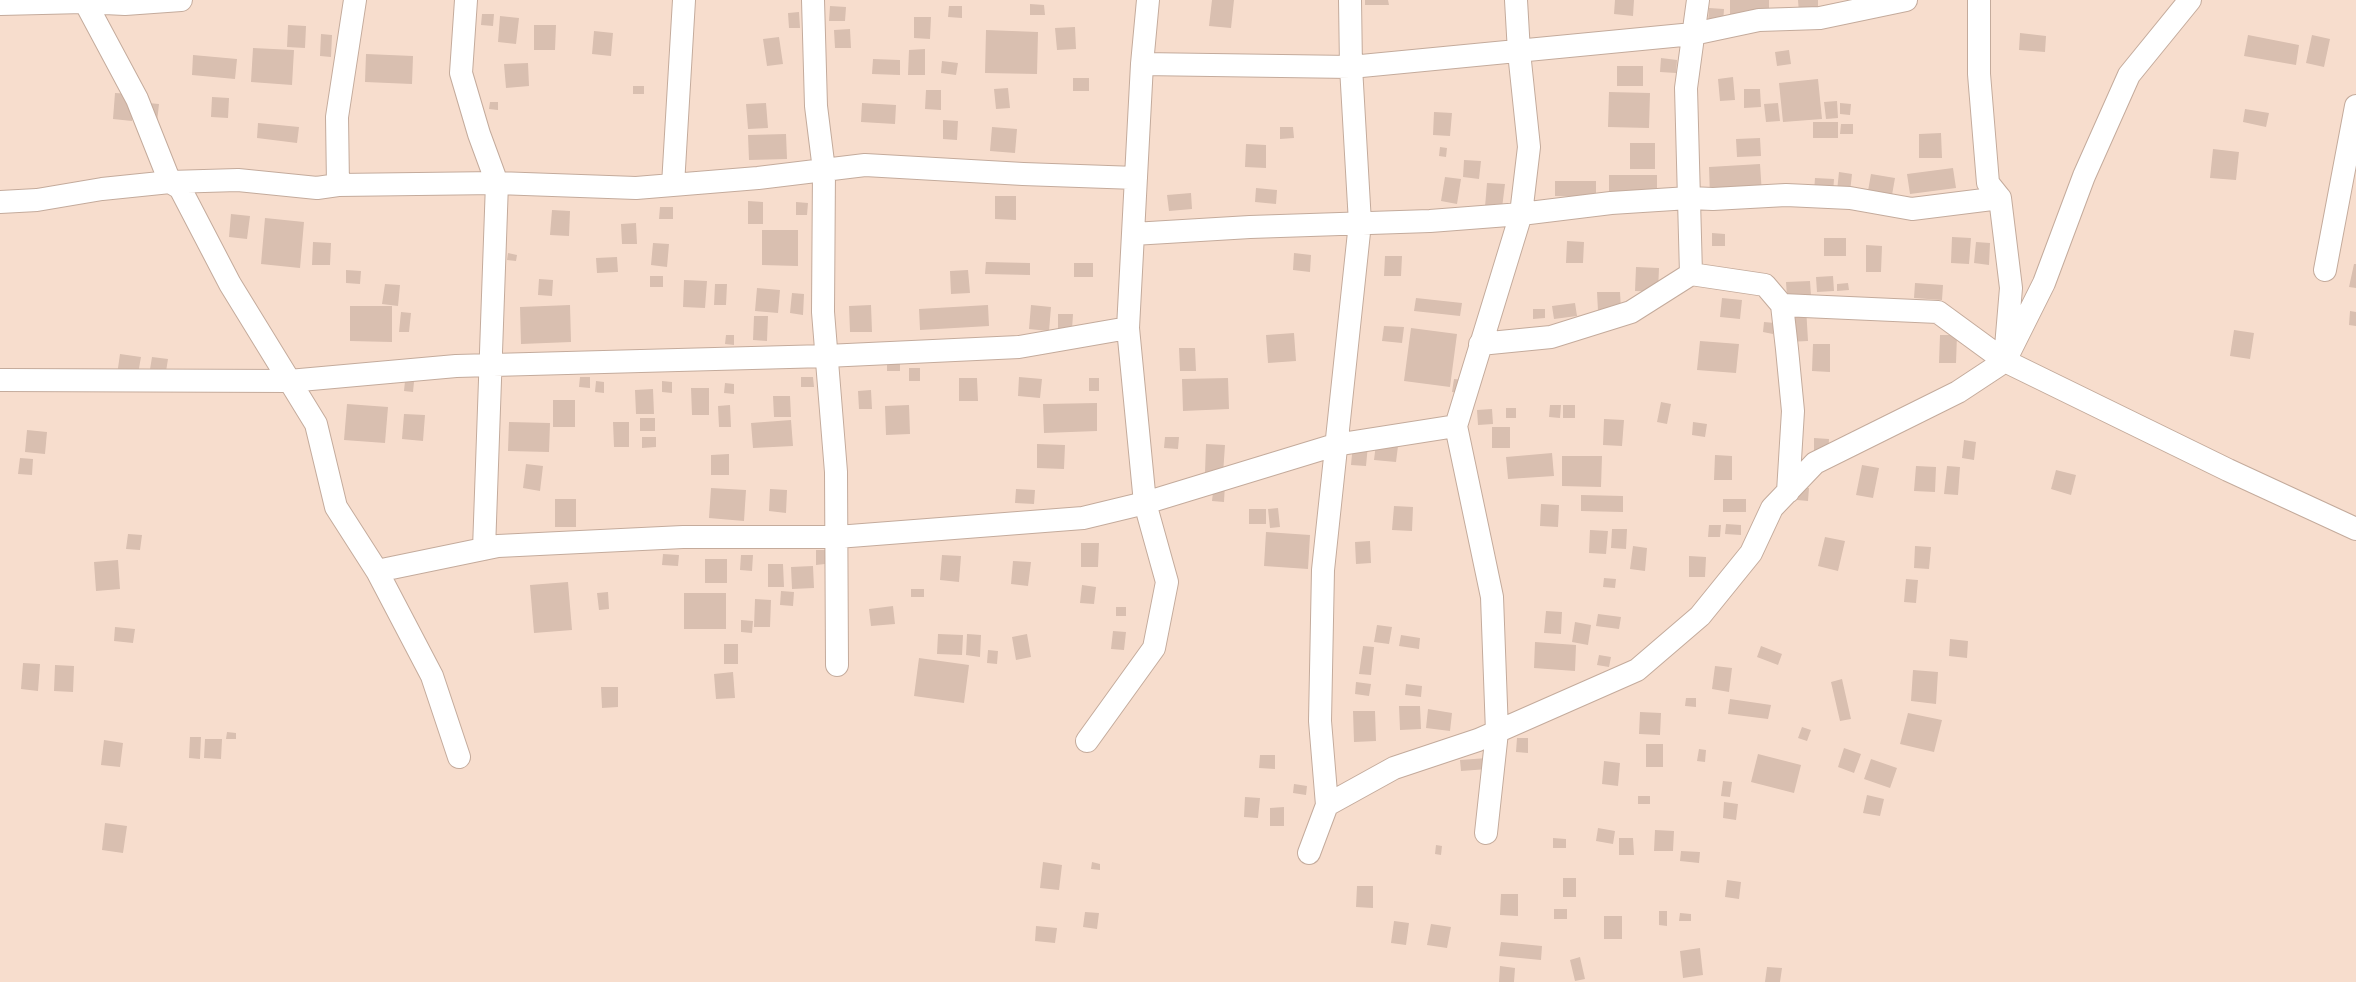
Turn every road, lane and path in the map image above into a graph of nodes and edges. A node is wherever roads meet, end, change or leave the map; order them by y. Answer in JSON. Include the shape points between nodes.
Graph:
{"nodes":[{"id":1,"x":181,"y":0,"type":"edge"},
{"id":2,"x":354,"y":0,"type":"edge"},
{"id":3,"x":466,"y":0,"type":"edge"},
{"id":4,"x":684,"y":0,"type":"edge"},
{"id":5,"x":813,"y":0,"type":"edge"},
{"id":6,"x":1148,"y":0,"type":"edge"},
{"id":7,"x":1350,"y":0,"type":"edge"},
{"id":8,"x":1516,"y":0,"type":"edge"},
{"id":9,"x":1698,"y":0,"type":"edge"},
{"id":10,"x":1906,"y":0,"type":"edge"},
{"id":11,"x":1978,"y":0,"type":"edge"},
{"id":12,"x":2190,"y":0,"type":"edge"},
{"id":13,"x":84,"y":1,"type":"edge"},
{"id":14,"x":0,"y":4,"type":"edge"},
{"id":15,"x":1693,"y":34,"type":"junction"},
{"id":16,"x":1519,"y":52,"type":"junction"},
{"id":17,"x":1142,"y":64,"type":"junction"},
{"id":18,"x":1351,"y":67,"type":"junction"},
{"id":19,"x":2356,"y":106,"type":"edge"},
{"id":20,"x":824,"y":170,"type":"junction"},
{"id":21,"x":1136,"y":178,"type":"junction"},
{"id":22,"x":170,"y":182,"type":"junction"},
{"id":23,"x":497,"y":183,"type":"junction"},
{"id":24,"x":338,"y":185,"type":"junction"},
{"id":25,"x":673,"y":185,"type":"junction"},
{"id":26,"x":1689,"y":198,"type":"junction"},
{"id":27,"x":2000,"y":198,"type":"junction"},
{"id":28,"x":0,"y":202,"type":"edge"},
{"id":29,"x":1521,"y":214,"type":"junction"},
{"id":30,"x":1360,"y":223,"type":"junction"},
{"id":31,"x":1133,"y":234,"type":"junction"},
{"id":32,"x":2325,"y":270,"type":"dead end"},
{"id":33,"x":1691,"y":274,"type":"junction"},
{"id":34,"x":1782,"y":305,"type":"junction"},
{"id":35,"x":1128,"y":328,"type":"junction"},
{"id":36,"x":1480,"y":344,"type":"junction"},
{"id":37,"x":826,"y":356,"type":"junction"},
{"id":38,"x":2005,"y":361,"type":"junction"},
{"id":39,"x":492,"y":365,"type":"junction"},
{"id":40,"x":0,"y":380,"type":"edge"},
{"id":41,"x":289,"y":381,"type":"junction"},
{"id":42,"x":1456,"y":426,"type":"junction"},
{"id":43,"x":1335,"y":445,"type":"junction"},
{"id":44,"x":1788,"y":492,"type":"junction"},
{"id":45,"x":1145,"y":503,"type":"junction"},
{"id":46,"x":2356,"y":529,"type":"edge"},
{"id":47,"x":837,"y":537,"type":"junction"},
{"id":48,"x":484,"y":549,"type":"junction"},
{"id":49,"x":377,"y":571,"type":"junction"},
{"id":50,"x":837,"y":665,"type":"dead end"},
{"id":51,"x":1497,"y":732,"type":"junction"},
{"id":52,"x":1088,"y":741,"type":"dead end"},
{"id":53,"x":459,"y":757,"type":"dead end"},
{"id":54,"x":1327,"y":805,"type":"junction"},
{"id":55,"x":1486,"y":833,"type":"dead end"},
{"id":56,"x":1309,"y":853,"type":"dead end"}],
"edges":[{"from":1,"to":13,"type":"street","via":[[125,4]]},
{"from":2,"to":24,"type":"street","via":[[337,116]]},
{"from":3,"to":23,"type":"street","via":[[461,73]]},
{"from":4,"to":25,"type":"street"},
{"from":5,"to":20,"type":"street","via":[[816,106]]},
{"from":6,"to":17,"type":"street"},
{"from":7,"to":18,"type":"street"},
{"from":8,"to":16,"type":"street"},
{"from":9,"to":15,"type":"street"},
{"from":10,"to":15,"type":"street","via":[[1820,18],[1759,20]]},
{"from":11,"to":27,"type":"street","via":[[1979,74],[1988,183]]},
{"from":12,"to":38,"type":"street","via":[[2129,75],[2084,176],[2044,283]]},
{"from":13,"to":14,"type":"street"},
{"from":13,"to":22,"type":"street","via":[[137,99]]},
{"from":15,"to":16,"type":"street"},
{"from":15,"to":26,"type":"street","via":[[1686,88]]},
{"from":16,"to":18,"type":"street"},
{"from":16,"to":29,"type":"street","via":[[1530,147]]},
{"from":17,"to":18,"type":"street"},
{"from":17,"to":21,"type":"street"},
{"from":18,"to":30,"type":"street"},
{"from":19,"to":32,"type":"street"},
{"from":20,"to":21,"type":"street","via":[[865,165]]},
{"from":20,"to":25,"type":"street"},
{"from":20,"to":37,"type":"street","via":[[823,312]]},
{"from":21,"to":31,"type":"street"},
{"from":22,"to":24,"type":"street","via":[[238,180],[317,188]]},
{"from":22,"to":28,"type":"street"},
{"from":22,"to":41,"type":"street","via":[[180,188],[230,284]]},
{"from":23,"to":24,"type":"street"},
{"from":23,"to":25,"type":"street","via":[[636,188]]},
{"from":23,"to":39,"type":"street"},
{"from":26,"to":27,"type":"street","via":[[1713,200],[1786,195],[1850,198],[1912,209]]},
{"from":26,"to":29,"type":"street"},
{"from":26,"to":33,"type":"street"},
{"from":27,"to":38,"type":"street","via":[[2012,288]]},
{"from":29,"to":30,"type":"street"},
{"from":29,"to":36,"type":"street"},
{"from":30,"to":31,"type":"street"},
{"from":30,"to":43,"type":"street"},
{"from":31,"to":35,"type":"street"},
{"from":33,"to":34,"type":"street","via":[[1765,285]]},
{"from":33,"to":36,"type":"street","via":[[1631,312],[1551,337]]},
{"from":34,"to":38,"type":"street","via":[[1938,312]]},
{"from":34,"to":44,"type":"street","via":[[1793,411]]},
{"from":35,"to":37,"type":"street","via":[[1019,347]]},
{"from":35,"to":45,"type":"street"},
{"from":36,"to":42,"type":"street"},
{"from":37,"to":39,"type":"street"},
{"from":37,"to":47,"type":"street","via":[[836,472]]},
{"from":38,"to":44,"type":"street","via":[[1958,392],[1815,463]]},
{"from":38,"to":46,"type":"street"},
{"from":39,"to":41,"type":"street"},
{"from":39,"to":48,"type":"street"},
{"from":40,"to":41,"type":"street"},
{"from":41,"to":49,"type":"street","via":[[316,424],[336,507]]},
{"from":42,"to":43,"type":"street"},
{"from":42,"to":51,"type":"street","via":[[1492,597]]},
{"from":43,"to":45,"type":"street"},
{"from":43,"to":54,"type":"street","via":[[1322,589],[1320,721]]},
{"from":44,"to":51,"type":"street","via":[[1772,508],[1751,553],[1700,616],[1636,670]]},
{"from":45,"to":47,"type":"street","via":[[1083,518]]},
{"from":45,"to":52,"type":"street","via":[[1167,582],[1154,648]]},
{"from":47,"to":48,"type":"street","via":[[683,537]]},
{"from":47,"to":50,"type":"street"},
{"from":48,"to":49,"type":"street"},
{"from":49,"to":53,"type":"street","via":[[432,676]]},
{"from":51,"to":54,"type":"street","via":[[1394,768]]},
{"from":51,"to":55,"type":"street"},
{"from":54,"to":56,"type":"street"}]}
